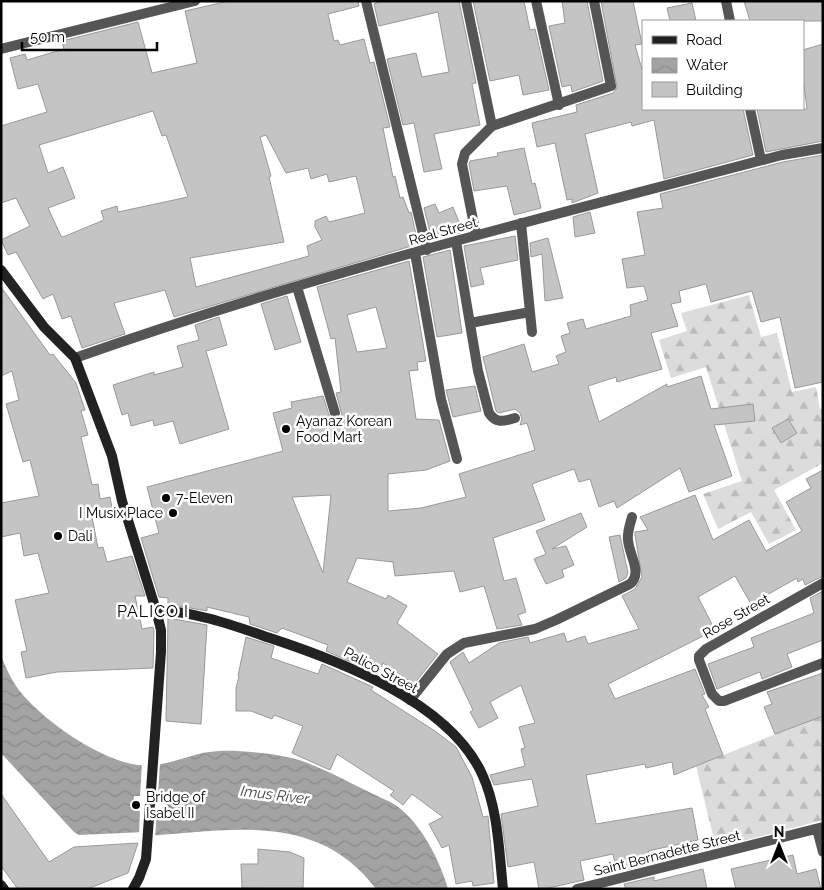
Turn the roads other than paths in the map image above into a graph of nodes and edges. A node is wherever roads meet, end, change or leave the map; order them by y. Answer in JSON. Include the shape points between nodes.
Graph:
{"nodes":[{"id":1,"x":195,"y":1,"type":"edge"},
{"id":2,"x":366,"y":1,"type":"edge"},
{"id":3,"x":466,"y":1,"type":"edge"},
{"id":4,"x":536,"y":1,"type":"edge"},
{"id":5,"x":594,"y":1,"type":"edge"},
{"id":6,"x":726,"y":1,"type":"edge"},
{"id":7,"x":730,"y":20,"type":"edge"},
{"id":8,"x":1,"y":49,"type":"edge"},
{"id":9,"x":559,"y":106,"type":"junction"},
{"id":10,"x":750,"y":110,"type":"edge"},
{"id":11,"x":492,"y":126,"type":"junction"},
{"id":12,"x":823,"y":148,"type":"edge"},
{"id":13,"x":761,"y":160,"type":"junction"},
{"id":14,"x":522,"y":223,"type":"junction"},
{"id":15,"x":476,"y":235,"type":"junction"},
{"id":16,"x":456,"y":242,"type":"junction"},
{"id":17,"x":427,"y":250,"type":"junction"},
{"id":18,"x":415,"y":253,"type":"junction"},
{"id":19,"x":1,"y":270,"type":"edge"},
{"id":20,"x":297,"y":287,"type":"junction"},
{"id":21,"x":530,"y":312,"type":"junction"},
{"id":22,"x":470,"y":323,"type":"junction"},
{"id":23,"x":532,"y":332,"type":"dead end"},
{"id":24,"x":75,"y":358,"type":"junction"},
{"id":25,"x":335,"y":413,"type":"dead end"},
{"id":26,"x":515,"y":418,"type":"dead end"},
{"id":27,"x":457,"y":460,"type":"dead end"},
{"id":28,"x":632,"y":517,"type":"dead end"},
{"id":29,"x":823,"y":583,"type":"edge"},
{"id":30,"x":156,"y":610,"type":"junction"},
{"id":31,"x":823,"y":663,"type":"edge"},
{"id":32,"x":410,"y":700,"type":"junction"},
{"id":33,"x":820,"y":828,"type":"edge"},
{"id":34,"x":823,"y":852,"type":"edge"},
{"id":35,"x":1,"y":885,"type":"edge"},
{"id":36,"x":4,"y":889,"type":"edge"},
{"id":37,"x":133,"y":889,"type":"edge"},
{"id":38,"x":503,"y":889,"type":"edge"},
{"id":39,"x":577,"y":889,"type":"edge"}],
"edges":[{"from":1,"to":8,"type":"street"},
{"from":2,"to":17,"type":"street"},
{"from":3,"to":11,"type":"street"},
{"from":4,"to":9,"type":"street"},
{"from":5,"to":9,"type":"street","via":[[611,86]]},
{"from":6,"to":7,"type":"street"},
{"from":9,"to":11,"type":"street"},
{"from":10,"to":13,"type":"street"},
{"from":11,"to":15,"type":"street","via":[[465,154],[462,164]]},
{"from":12,"to":13,"type":"street","name":"Real Street"},
{"from":13,"to":14,"type":"street","name":"Real Street"},
{"from":14,"to":15,"type":"street","name":"Real Street"},
{"from":14,"to":21,"type":"street"},
{"from":15,"to":16,"type":"street","name":"Real Street"},
{"from":16,"to":17,"type":"street","name":"Real Street"},
{"from":16,"to":22,"type":"street"},
{"from":17,"to":18,"type":"street","name":"Real Street"},
{"from":18,"to":20,"type":"street","name":"Real Street"},
{"from":18,"to":27,"type":"street","via":[[441,399]]},
{"from":19,"to":24,"type":"main road","via":[[44,327]]},
{"from":20,"to":24,"type":"street","name":"Real Street"},
{"from":20,"to":25,"type":"street"},
{"from":21,"to":22,"type":"street"},
{"from":21,"to":23,"type":"street"},
{"from":22,"to":26,"type":"street","via":[[489,413],[498,421]]},
{"from":24,"to":30,"type":"main road","via":[[112,456],[122,502]]},
{"from":28,"to":32,"type":"street","via":[[628,541],[635,580],[535,628],[464,644],[447,654]]},
{"from":29,"to":31,"type":"street","name":"Rose Street","via":[[706,649],[699,660],[712,694],[719,701]]},
{"from":30,"to":32,"type":"main road","name":"Palico Street","via":[[210,618],[298,648],[350,668]]},
{"from":30,"to":37,"type":"main road","via":[[161,630],[161,652],[146,859]]},
{"from":32,"to":38,"type":"main road","name":"Palico Street","via":[[458,740],[482,773],[493,811]]},
{"from":33,"to":34,"type":"street"},
{"from":33,"to":39,"type":"street","name":"Saint Bernadette Street"},
{"from":35,"to":36,"type":"main road"}]}
